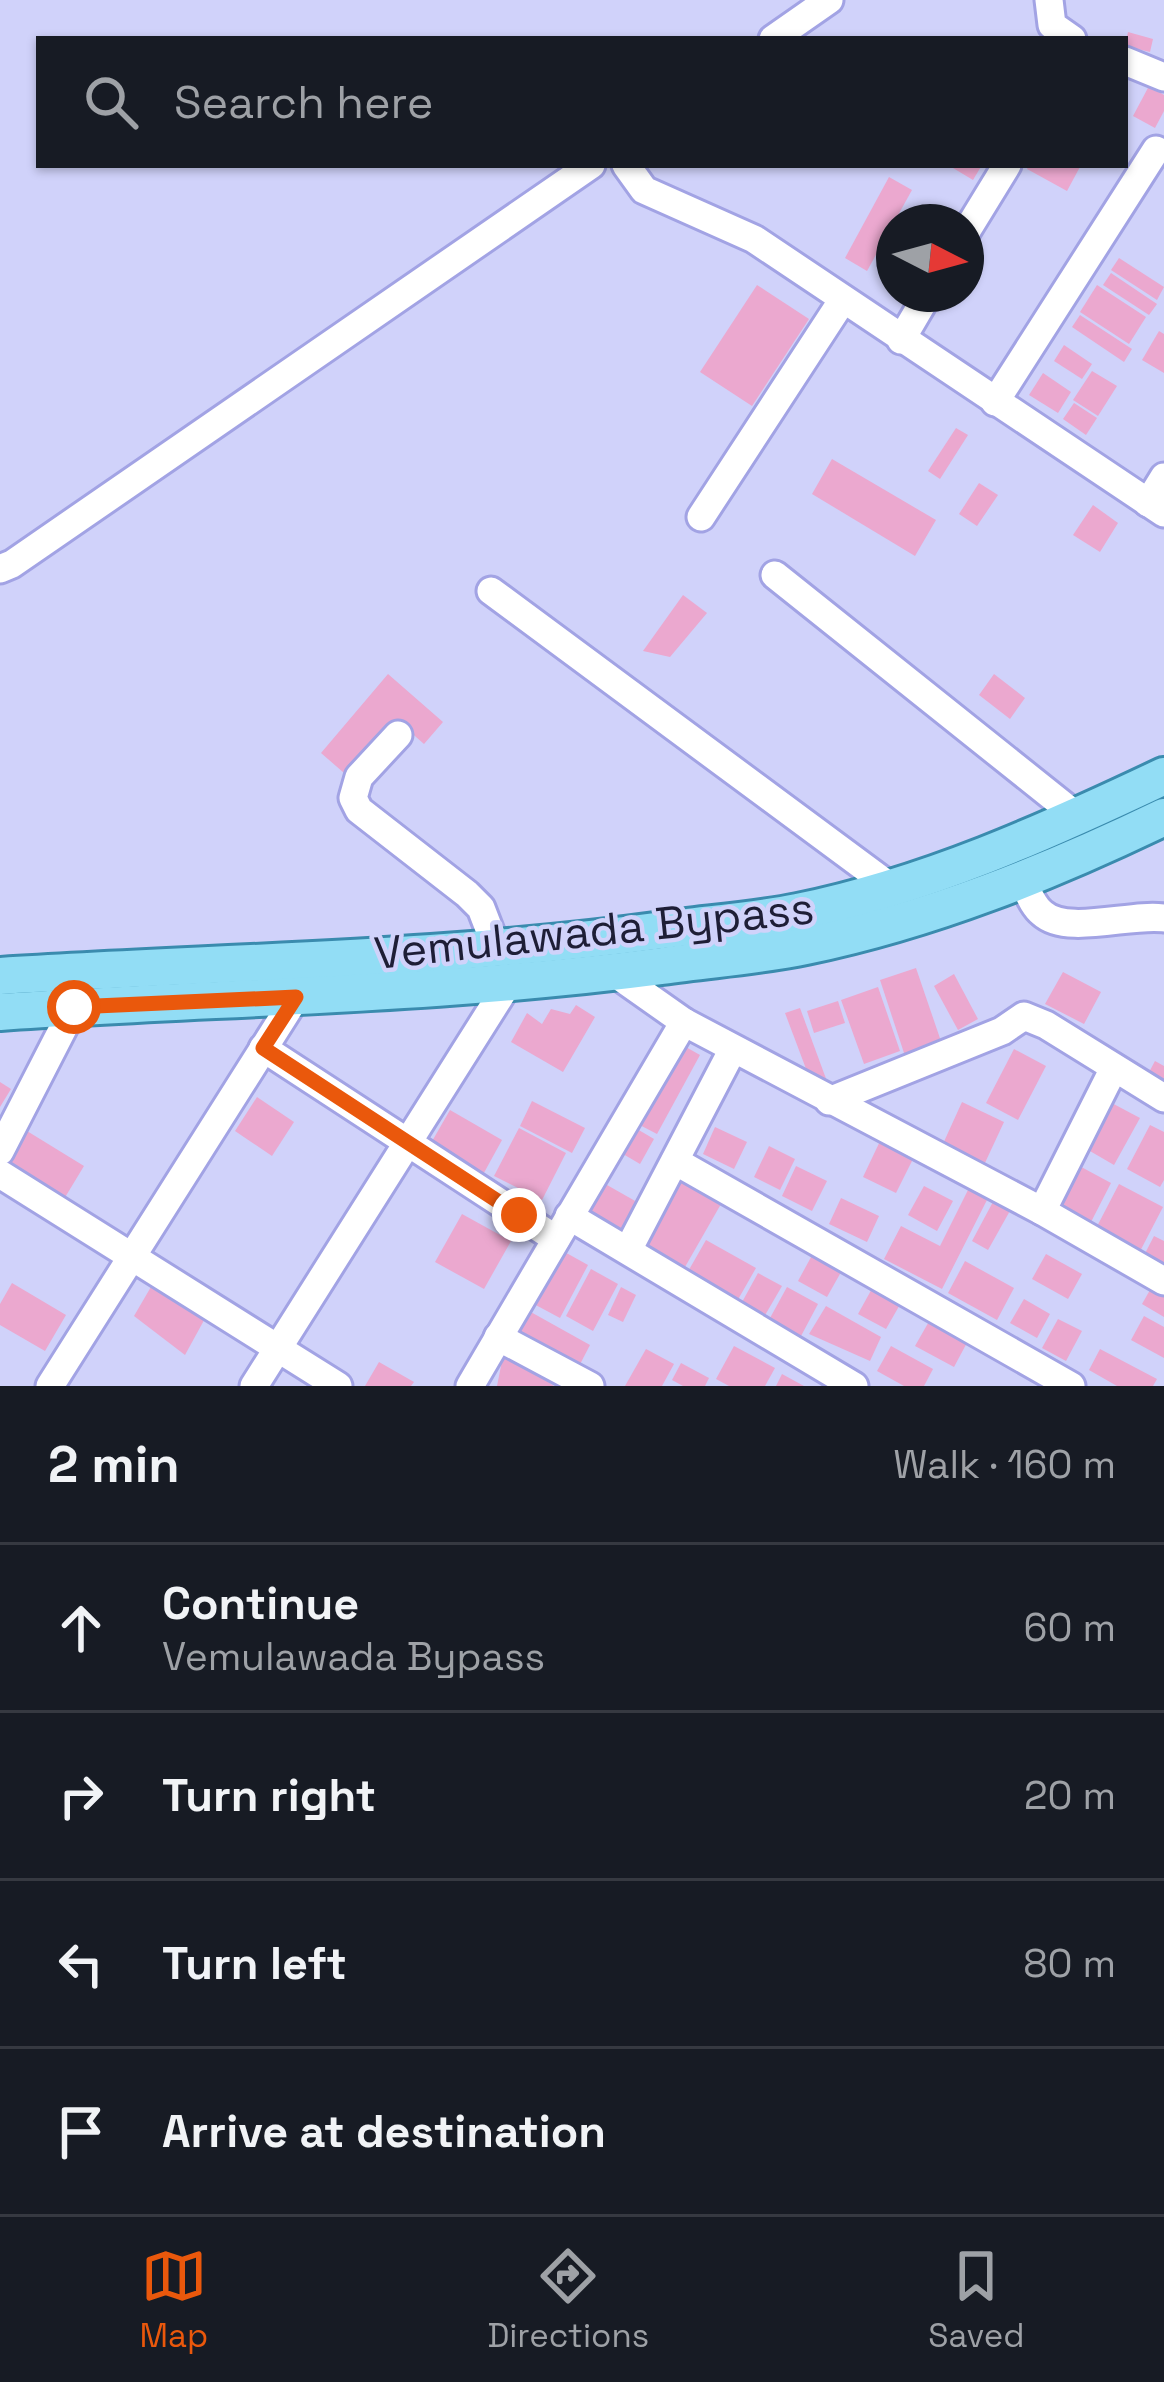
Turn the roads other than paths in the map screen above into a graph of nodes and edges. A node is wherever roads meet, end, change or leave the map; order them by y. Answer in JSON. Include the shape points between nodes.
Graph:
{"nodes":[{"id":1,"x":829,"y":0,"type":"edge"},
{"id":2,"x":1049,"y":0,"type":"edge"},
{"id":3,"x":777,"y":36,"type":"edge"},
{"id":4,"x":1068,"y":36,"type":"edge"},
{"id":5,"x":1128,"y":62,"type":"edge"},
{"id":6,"x":1164,"y":77,"type":"edge"},
{"id":7,"x":1156,"y":150,"type":"dead end"},
{"id":8,"x":586,"y":168,"type":"edge"},
{"id":9,"x":628,"y":168,"type":"edge"},
{"id":10,"x":1005,"y":168,"type":"edge"},
{"id":11,"x":983,"y":204,"type":"edge"},
{"id":12,"x":842,"y":301,"type":"junction"},
{"id":13,"x":917,"y":312,"type":"edge"},
{"id":14,"x":901,"y":340,"type":"junction"},
{"id":15,"x":995,"y":402,"type":"junction"},
{"id":16,"x":1164,"y":477,"type":"edge"},
{"id":17,"x":1156,"y":508,"type":"edge"},
{"id":18,"x":701,"y":517,"type":"dead end"},
{"id":19,"x":0,"y":568,"type":"edge"},
{"id":20,"x":775,"y":575,"type":"dead end"},
{"id":21,"x":491,"y":591,"type":"dead end"},
{"id":22,"x":398,"y":735,"type":"dead end"},
{"id":23,"x":1164,"y":776,"type":"edge"},
{"id":24,"x":1078,"y":817,"type":"junction"},
{"id":25,"x":1164,"y":817,"type":"edge"},
{"id":26,"x":1022,"y":880,"type":"junction"},
{"id":27,"x":892,"y":887,"type":"junction"},
{"id":28,"x":1164,"y":918,"type":"edge"},
{"id":29,"x":496,"y":947,"type":"junction"},
{"id":30,"x":614,"y":972,"type":"junction"},
{"id":31,"x":0,"y":976,"type":"edge"},
{"id":32,"x":509,"y":982,"type":"junction"},
{"id":33,"x":296,"y":997,"type":"junction"},
{"id":34,"x":74,"y":1007,"type":"junction"},
{"id":35,"x":0,"y":1012,"type":"edge"},
{"id":36,"x":684,"y":1022,"type":"junction"},
{"id":37,"x":263,"y":1048,"type":"junction"},
{"id":38,"x":733,"y":1049,"type":"junction"},
{"id":39,"x":1114,"y":1068,"type":"junction"},
{"id":40,"x":1164,"y":1098,"type":"edge"},
{"id":41,"x":829,"y":1101,"type":"junction"},
{"id":42,"x":407,"y":1142,"type":"junction"},
{"id":43,"x":0,"y":1151,"type":"edge"},
{"id":44,"x":675,"y":1160,"type":"junction"},
{"id":45,"x":0,"y":1174,"type":"edge"},
{"id":46,"x":1042,"y":1211,"type":"junction"},
{"id":47,"x":562,"y":1228,"type":"junction"},
{"id":48,"x":628,"y":1250,"type":"junction"},
{"id":49,"x":133,"y":1256,"type":"junction"},
{"id":50,"x":1164,"y":1282,"type":"edge"},
{"id":51,"x":499,"y":1337,"type":"junction"},
{"id":52,"x":278,"y":1347,"type":"junction"},
{"id":53,"x":50,"y":1386,"type":"edge"},
{"id":54,"x":254,"y":1386,"type":"edge"},
{"id":55,"x":338,"y":1386,"type":"edge"},
{"id":56,"x":470,"y":1386,"type":"edge"},
{"id":57,"x":590,"y":1386,"type":"edge"},
{"id":58,"x":854,"y":1386,"type":"edge"},
{"id":59,"x":1071,"y":1386,"type":"edge"}],
"edges":[{"from":1,"to":3,"type":"street"},
{"from":2,"to":4,"type":"street","via":[[1052,25]]},
{"from":5,"to":6,"type":"street"},
{"from":7,"to":15,"type":"street"},
{"from":8,"to":19,"type":"street"},
{"from":9,"to":12,"type":"street","via":[[658,199],[754,239]]},
{"from":10,"to":11,"type":"street"},
{"from":12,"to":14,"type":"street"},
{"from":12,"to":18,"type":"street"},
{"from":13,"to":14,"type":"street"},
{"from":14,"to":15,"type":"street"},
{"from":15,"to":17,"type":"street"},
{"from":16,"to":17,"type":"street"},
{"from":20,"to":24,"type":"street"},
{"from":21,"to":27,"type":"street"},
{"from":22,"to":29,"type":"street","via":[[359,777],[353,798],[481,908]]},
{"from":23,"to":24,"type":"main road","name":"Vemulawada Bypass"},
{"from":24,"to":27,"type":"main road","name":"Vemulawada Bypass"},
{"from":25,"to":26,"type":"main road","name":"Vemulawada Bypass"},
{"from":26,"to":28,"type":"street","via":[[1041,913],[1057,921]]},
{"from":26,"to":30,"type":"main road","name":"Vemulawada Bypass","via":[[803,947]]},
{"from":27,"to":29,"type":"main road","name":"Vemulawada Bypass","via":[[796,912]]},
{"from":29,"to":31,"type":"main road","name":"Vemulawada Bypass"},
{"from":30,"to":32,"type":"main road","name":"Vemulawada Bypass"},
{"from":30,"to":36,"type":"street"},
{"from":32,"to":33,"type":"main road","name":"Vemulawada Bypass"},
{"from":32,"to":42,"type":"street"},
{"from":33,"to":34,"type":"main road","name":"Vemulawada Bypass"},
{"from":33,"to":37,"type":"street"},
{"from":34,"to":35,"type":"main road","name":"Vemulawada Bypass"},
{"from":34,"to":43,"type":"street"},
{"from":36,"to":38,"type":"street"},
{"from":36,"to":47,"type":"street"},
{"from":37,"to":42,"type":"street"},
{"from":37,"to":49,"type":"street"},
{"from":38,"to":41,"type":"street"},
{"from":38,"to":44,"type":"street"},
{"from":39,"to":40,"type":"street"},
{"from":39,"to":41,"type":"street","via":[[1024,1016]]},
{"from":39,"to":46,"type":"street"},
{"from":41,"to":46,"type":"street"},
{"from":42,"to":47,"type":"street"},
{"from":42,"to":52,"type":"street"},
{"from":44,"to":48,"type":"street"},
{"from":44,"to":59,"type":"street"},
{"from":45,"to":49,"type":"street"},
{"from":46,"to":50,"type":"street"},
{"from":47,"to":48,"type":"street"},
{"from":47,"to":51,"type":"street"},
{"from":48,"to":58,"type":"street"},
{"from":49,"to":52,"type":"street"},
{"from":49,"to":53,"type":"street"},
{"from":51,"to":56,"type":"street"},
{"from":51,"to":57,"type":"street"},
{"from":52,"to":54,"type":"street"},
{"from":52,"to":55,"type":"street"}]}
